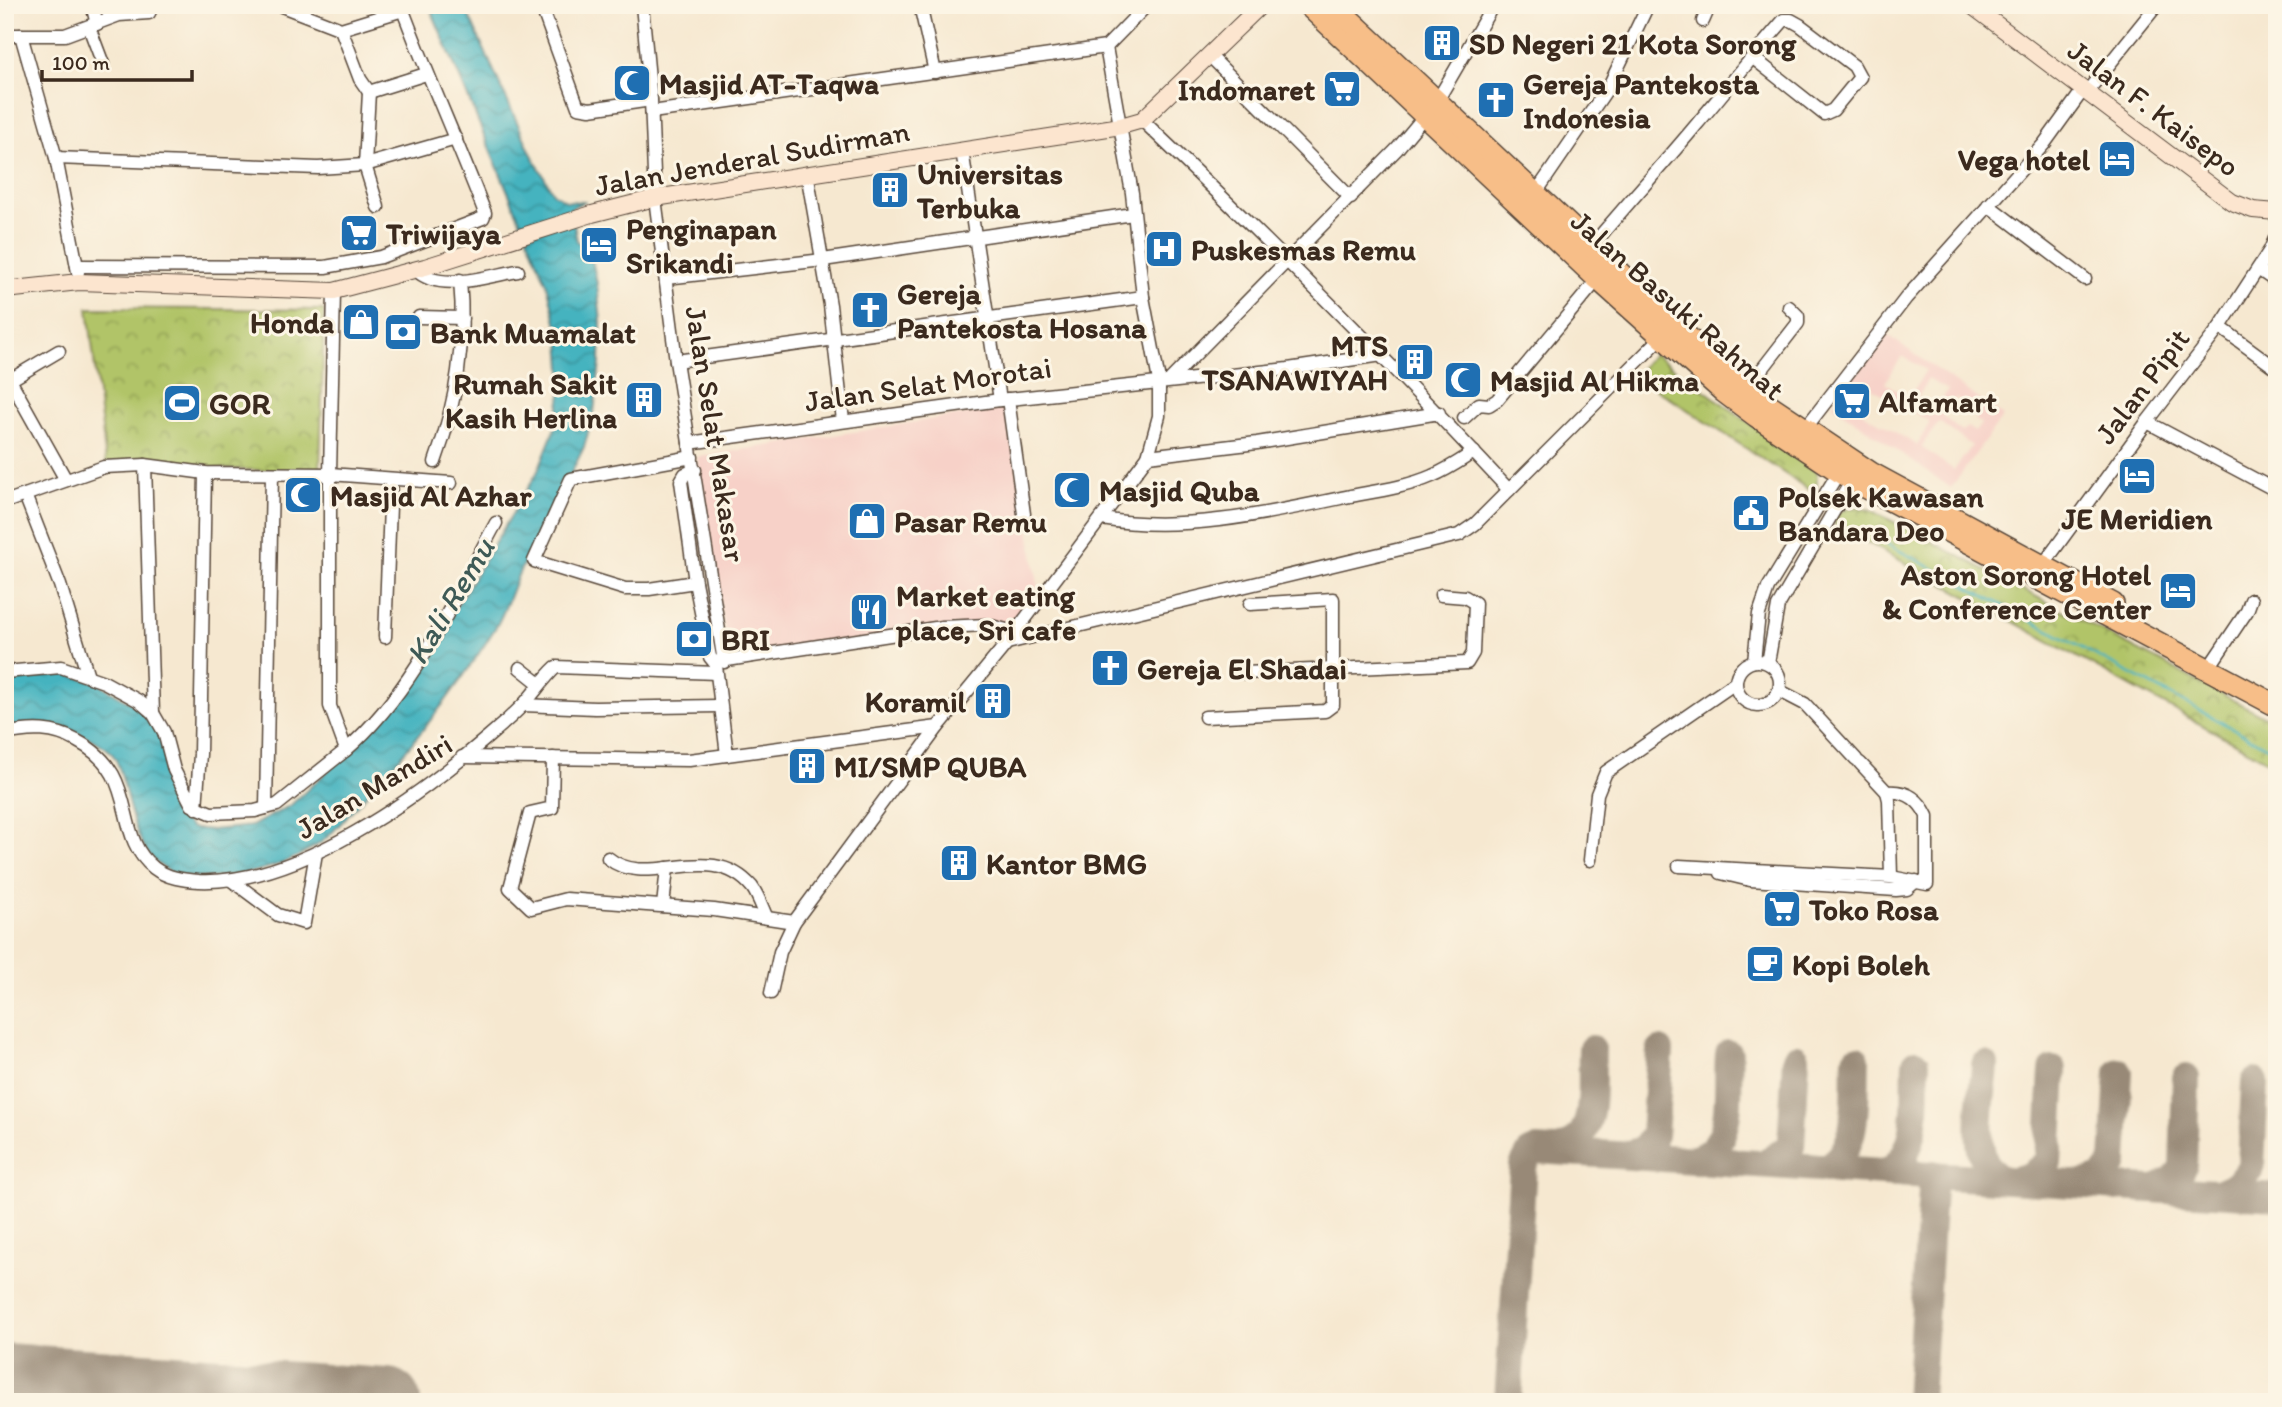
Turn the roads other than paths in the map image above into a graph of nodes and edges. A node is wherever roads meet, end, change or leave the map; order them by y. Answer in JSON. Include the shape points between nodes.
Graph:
{"nodes":[{"id":1,"x":92,"y":5,"type":"edge"},
{"id":2,"x":153,"y":5,"type":"edge"},
{"id":3,"x":279,"y":5,"type":"edge"},
{"id":4,"x":541,"y":5,"type":"edge"},
{"id":5,"x":642,"y":5,"type":"edge"},
{"id":6,"x":920,"y":5,"type":"edge"},
{"id":7,"x":1147,"y":5,"type":"edge"},
{"id":8,"x":1261,"y":5,"type":"edge"},
{"id":9,"x":1308,"y":5,"type":"edge"},
{"id":10,"x":1334,"y":5,"type":"edge"},
{"id":11,"x":1493,"y":5,"type":"edge"},
{"id":12,"x":1648,"y":5,"type":"edge"},
{"id":13,"x":1710,"y":5,"type":"edge"},
{"id":14,"x":1971,"y":5,"type":"edge"},
{"id":15,"x":2157,"y":5,"type":"edge"},
{"id":16,"x":402,"y":7,"type":"edge"},
{"id":17,"x":1703,"y":21,"type":"dead end"},
{"id":18,"x":93,"y":25,"type":"junction"},
{"id":19,"x":341,"y":29,"type":"junction"},
{"id":20,"x":5,"y":35,"type":"edge"},
{"id":21,"x":21,"y":35,"type":"junction"},
{"id":22,"x":1106,"y":47,"type":"junction"},
{"id":23,"x":1210,"y":56,"type":"junction"},
{"id":24,"x":1752,"y":57,"type":"junction"},
{"id":25,"x":103,"y":64,"type":"dead end"},
{"id":26,"x":935,"y":72,"type":"junction"},
{"id":27,"x":426,"y":74,"type":"junction"},
{"id":28,"x":369,"y":92,"type":"junction"},
{"id":29,"x":2084,"y":92,"type":"junction"},
{"id":30,"x":652,"y":106,"type":"junction"},
{"id":31,"x":1431,"y":108,"type":"junction"},
{"id":32,"x":1142,"y":120,"type":"junction"},
{"id":33,"x":1121,"y":126,"type":"junction"},
{"id":34,"x":456,"y":139,"type":"junction"},
{"id":35,"x":962,"y":150,"type":"junction"},
{"id":36,"x":56,"y":158,"type":"junction"},
{"id":37,"x":365,"y":165,"type":"junction"},
{"id":38,"x":807,"y":173,"type":"junction"},
{"id":39,"x":1535,"y":194,"type":"junction"},
{"id":40,"x":655,"y":198,"type":"junction"},
{"id":41,"x":1351,"y":198,"type":"junction"},
{"id":42,"x":1988,"y":205,"type":"junction"},
{"id":43,"x":378,"y":206,"type":"dead end"},
{"id":44,"x":2277,"y":212,"type":"edge"},
{"id":45,"x":1133,"y":214,"type":"junction"},
{"id":46,"x":2277,"y":234,"type":"edge"},
{"id":47,"x":978,"y":237,"type":"junction"},
{"id":48,"x":1590,"y":248,"type":"junction"},
{"id":49,"x":381,"y":257,"type":"junction"},
{"id":50,"x":823,"y":260,"type":"junction"},
{"id":51,"x":1289,"y":260,"type":"junction"},
{"id":52,"x":2258,"y":269,"type":"junction"},
{"id":53,"x":416,"y":270,"type":"junction"},
{"id":54,"x":518,"y":271,"type":"dead end"},
{"id":55,"x":78,"y":274,"type":"junction"},
{"id":56,"x":388,"y":278,"type":"junction"},
{"id":57,"x":666,"y":278,"type":"junction"},
{"id":58,"x":460,"y":279,"type":"junction"},
{"id":59,"x":1598,"y":279,"type":"junction"},
{"id":60,"x":2085,"y":279,"type":"dead end"},
{"id":61,"x":2277,"y":282,"type":"edge"},
{"id":62,"x":5,"y":290,"type":"edge"},
{"id":63,"x":334,"y":290,"type":"junction"},
{"id":64,"x":1143,"y":297,"type":"junction"},
{"id":65,"x":1789,"y":307,"type":"dead end"},
{"id":66,"x":1642,"y":308,"type":"junction"},
{"id":67,"x":419,"y":317,"type":"dead end"},
{"id":68,"x":462,"y":318,"type":"junction"},
{"id":69,"x":989,"y":319,"type":"junction"},
{"id":70,"x":2220,"y":327,"type":"junction"},
{"id":71,"x":1662,"y":337,"type":"junction"},
{"id":72,"x":833,"y":339,"type":"junction"},
{"id":73,"x":59,"y":351,"type":"dead end"},
{"id":74,"x":1382,"y":355,"type":"junction"},
{"id":75,"x":676,"y":360,"type":"junction"},
{"id":76,"x":2277,"y":369,"type":"edge"},
{"id":77,"x":1165,"y":380,"type":"junction"},
{"id":78,"x":8,"y":382,"type":"edge"},
{"id":79,"x":1746,"y":390,"type":"junction"},
{"id":80,"x":1004,"y":399,"type":"junction"},
{"id":81,"x":1439,"y":413,"type":"junction"},
{"id":82,"x":1464,"y":418,"type":"dead end"},
{"id":83,"x":843,"y":421,"type":"junction"},
{"id":84,"x":2147,"y":422,"type":"junction"},
{"id":85,"x":1804,"y":430,"type":"junction"},
{"id":86,"x":689,"y":443,"type":"junction"},
{"id":87,"x":1474,"y":452,"type":"junction"},
{"id":88,"x":1148,"y":456,"type":"junction"},
{"id":89,"x":435,"y":462,"type":"dead end"},
{"id":90,"x":693,"y":464,"type":"junction"},
{"id":91,"x":145,"y":465,"type":"junction"},
{"id":92,"x":1850,"y":469,"type":"junction"},
{"id":93,"x":205,"y":473,"type":"junction"},
{"id":94,"x":272,"y":474,"type":"junction"},
{"id":95,"x":330,"y":474,"type":"junction"},
{"id":96,"x":391,"y":479,"type":"junction"},
{"id":97,"x":66,"y":480,"type":"junction"},
{"id":98,"x":451,"y":483,"type":"dead end"},
{"id":99,"x":1509,"y":490,"type":"junction"},
{"id":100,"x":2277,"y":491,"type":"edge"},
{"id":101,"x":25,"y":495,"type":"junction"},
{"id":102,"x":5,"y":502,"type":"edge"},
{"id":103,"x":1024,"y":514,"type":"dead end"},
{"id":104,"x":1102,"y":519,"type":"junction"},
{"id":105,"x":496,"y":523,"type":"dead end"},
{"id":106,"x":2043,"y":565,"type":"junction"},
{"id":107,"x":695,"y":582,"type":"junction"},
{"id":108,"x":1441,"y":595,"type":"dead end"},
{"id":109,"x":2250,"y":600,"type":"dead end"},
{"id":110,"x":1250,"y":604,"type":"dead end"},
{"id":111,"x":1015,"y":632,"type":"junction"},
{"id":112,"x":384,"y":637,"type":"dead end"},
{"id":113,"x":1007,"y":643,"type":"junction"},
{"id":114,"x":2175,"y":645,"type":"junction"},
{"id":115,"x":2214,"y":660,"type":"junction"},
{"id":116,"x":1754,"y":661,"type":"junction"},
{"id":117,"x":1769,"y":663,"type":"junction"},
{"id":118,"x":719,"y":666,"type":"junction"},
{"id":119,"x":520,"y":668,"type":"dead end"},
{"id":120,"x":1332,"y":669,"type":"junction"},
{"id":121,"x":5,"y":672,"type":"edge"},
{"id":122,"x":1244,"y":673,"type":"dead end"},
{"id":123,"x":88,"y":676,"type":"junction"},
{"id":124,"x":1735,"y":683,"type":"junction"},
{"id":125,"x":540,"y":684,"type":"junction"},
{"id":126,"x":1780,"y":691,"type":"junction"},
{"id":127,"x":2277,"y":691,"type":"edge"},
{"id":128,"x":523,"y":705,"type":"junction"},
{"id":129,"x":719,"y":706,"type":"junction"},
{"id":130,"x":2277,"y":706,"type":"edge"},
{"id":131,"x":153,"y":713,"type":"junction"},
{"id":132,"x":1205,"y":717,"type":"dead end"},
{"id":133,"x":938,"y":727,"type":"junction"},
{"id":134,"x":5,"y":734,"type":"edge"},
{"id":135,"x":346,"y":750,"type":"junction"},
{"id":136,"x":727,"y":755,"type":"junction"},
{"id":137,"x":462,"y":757,"type":"junction"},
{"id":138,"x":554,"y":758,"type":"junction"},
{"id":139,"x":1887,"y":792,"type":"junction"},
{"id":140,"x":196,"y":808,"type":"junction"},
{"id":141,"x":266,"y":808,"type":"junction"},
{"id":142,"x":316,"y":853,"type":"junction"},
{"id":143,"x":608,"y":858,"type":"dead end"},
{"id":144,"x":1590,"y":860,"type":"dead end"},
{"id":145,"x":1679,"y":866,"type":"dead end"},
{"id":146,"x":667,"y":868,"type":"junction"},
{"id":147,"x":1891,"y":877,"type":"junction"},
{"id":148,"x":231,"y":880,"type":"junction"},
{"id":149,"x":1853,"y":881,"type":"junction"},
{"id":150,"x":1916,"y":881,"type":"junction"},
{"id":151,"x":663,"y":906,"type":"junction"},
{"id":152,"x":766,"y":916,"type":"junction"},
{"id":153,"x":794,"y":922,"type":"junction"},
{"id":154,"x":771,"y":993,"type":"dead end"}],
"edges":[{"from":1,"to":18,"type":"street"},
{"from":2,"to":18,"type":"street","via":[[149,13],[119,15]]},
{"from":3,"to":19,"type":"street"},
{"from":4,"to":30,"type":"street","via":[[578,107]]},
{"from":5,"to":30,"type":"street","name":"Jalan Selat Makasar"},
{"from":6,"to":26,"type":"street"},
{"from":7,"to":22,"type":"street"},
{"from":8,"to":23,"type":"main road","name":"Jalan Jenderal Sudirman"},
{"from":9,"to":31,"type":"highway","name":"Jalan Basuki Rahmat"},
{"from":10,"to":31,"type":"highway"},
{"from":11,"to":31,"type":"street"},
{"from":12,"to":39,"type":"street","via":[[1609,86]]},
{"from":13,"to":17,"type":"street"},
{"from":14,"to":29,"type":"main road","name":"Jalan F. Kaisepo"},
{"from":15,"to":29,"type":"street"},
{"from":16,"to":19,"type":"street"},
{"from":16,"to":27,"type":"street"},
{"from":18,"to":21,"type":"street","via":[[65,35]]},
{"from":18,"to":25,"type":"street"},
{"from":19,"to":28,"type":"street"},
{"from":20,"to":21,"type":"street"},
{"from":21,"to":36,"type":"street"},
{"from":22,"to":26,"type":"street"},
{"from":22,"to":33,"type":"street"},
{"from":23,"to":32,"type":"main road","name":"Jalan Jenderal Sudirman"},
{"from":23,"to":41,"type":"street"},
{"from":24,"to":24,"type":"street","via":[[1784,20],[1791,20],[1854,66],[1860,76],[1833,110],[1824,114]]},
{"from":24,"to":48,"type":"street"},
{"from":26,"to":30,"type":"street"},
{"from":27,"to":28,"type":"street"},
{"from":27,"to":34,"type":"street"},
{"from":28,"to":37,"type":"street"},
{"from":29,"to":42,"type":"street"},
{"from":29,"to":44,"type":"main road","name":"Jalan F. Kaisepo","via":[[2232,202]]},
{"from":30,"to":40,"type":"street","name":"Jalan Selat Makasar"},
{"from":31,"to":39,"type":"highway"},
{"from":31,"to":41,"type":"street"},
{"from":31,"to":59,"type":"highway","name":"Jalan Basuki Rahmat"},
{"from":32,"to":33,"type":"main road","name":"Jalan Jenderal Sudirman"},
{"from":32,"to":51,"type":"street"},
{"from":33,"to":35,"type":"main road","name":"Jalan Jenderal Sudirman"},
{"from":33,"to":45,"type":"street"},
{"from":34,"to":37,"type":"street"},
{"from":34,"to":49,"type":"street","via":[[484,216]]},
{"from":35,"to":38,"type":"main road","name":"Jalan Jenderal Sudirman"},
{"from":35,"to":47,"type":"street"},
{"from":36,"to":37,"type":"street"},
{"from":36,"to":55,"type":"street"},
{"from":37,"to":43,"type":"street"},
{"from":38,"to":40,"type":"main road","name":"Jalan Jenderal Sudirman"},
{"from":38,"to":50,"type":"street"},
{"from":39,"to":48,"type":"highway"},
{"from":40,"to":53,"type":"main road","name":"Jalan Jenderal Sudirman"},
{"from":40,"to":57,"type":"street","name":"Jalan Selat Makasar"},
{"from":41,"to":51,"type":"street"},
{"from":42,"to":60,"type":"street"},
{"from":42,"to":85,"type":"street","via":[[1906,298]]},
{"from":45,"to":47,"type":"street"},
{"from":45,"to":64,"type":"street"},
{"from":46,"to":52,"type":"street","name":"Jalan Pipit"},
{"from":47,"to":50,"type":"street"},
{"from":47,"to":69,"type":"street"},
{"from":48,"to":66,"type":"highway"},
{"from":49,"to":55,"type":"street","via":[[326,267]]},
{"from":49,"to":56,"type":"street"},
{"from":50,"to":57,"type":"street"},
{"from":50,"to":72,"type":"street"},
{"from":51,"to":74,"type":"street"},
{"from":51,"to":77,"type":"street"},
{"from":52,"to":61,"type":"street"},
{"from":52,"to":70,"type":"street","name":"Jalan Pipit"},
{"from":53,"to":56,"type":"main road","name":"Jalan Jenderal Sudirman"},
{"from":53,"to":58,"type":"street","via":[[432,282]]},
{"from":54,"to":58,"type":"street"},
{"from":55,"to":62,"type":"main road","name":"Jalan Jenderal Sudirman"},
{"from":55,"to":63,"type":"main road","name":"Jalan Jenderal Sudirman"},
{"from":56,"to":63,"type":"main road","name":"Jalan Jenderal Sudirman"},
{"from":57,"to":75,"type":"street","name":"Jalan Selat Makasar"},
{"from":58,"to":68,"type":"street"},
{"from":59,"to":66,"type":"highway","name":"Jalan Basuki Rahmat"},
{"from":59,"to":82,"type":"street","via":[[1497,400],[1479,404]]},
{"from":63,"to":95,"type":"street"},
{"from":64,"to":69,"type":"street"},
{"from":64,"to":77,"type":"street"},
{"from":65,"to":79,"type":"street","via":[[1798,316],[1795,328]]},
{"from":66,"to":71,"type":"highway","name":"Jalan Basuki Rahmat"},
{"from":66,"to":79,"type":"highway"},
{"from":67,"to":68,"type":"street"},
{"from":68,"to":89,"type":"street","via":[[454,404]]},
{"from":69,"to":72,"type":"street"},
{"from":69,"to":80,"type":"street"},
{"from":70,"to":76,"type":"street"},
{"from":70,"to":84,"type":"street","name":"Jalan Pipit"},
{"from":71,"to":92,"type":"highway","name":"Jalan Basuki Rahmat","via":[[1724,392]]},
{"from":71,"to":99,"type":"street"},
{"from":72,"to":75,"type":"street"},
{"from":72,"to":83,"type":"street"},
{"from":73,"to":78,"type":"street"},
{"from":74,"to":77,"type":"street","name":"Jalan Selat Morotai"},
{"from":74,"to":81,"type":"street"},
{"from":75,"to":86,"type":"street","name":"Jalan Selat Makasar"},
{"from":77,"to":80,"type":"street","name":"Jalan Selat Morotai"},
{"from":77,"to":88,"type":"street"},
{"from":78,"to":97,"type":"street"},
{"from":79,"to":85,"type":"highway"},
{"from":80,"to":83,"type":"street","name":"Jalan Selat Morotai"},
{"from":80,"to":103,"type":"street"},
{"from":81,"to":87,"type":"street"},
{"from":81,"to":88,"type":"street"},
{"from":83,"to":86,"type":"street","name":"Jalan Selat Morotai"},
{"from":84,"to":100,"type":"street"},
{"from":84,"to":106,"type":"street","name":"Jalan Pipit"},
{"from":85,"to":92,"type":"highway"},
{"from":86,"to":90,"type":"street","name":"Jalan Selat Makasar"},
{"from":87,"to":99,"type":"street"},
{"from":87,"to":104,"type":"street","via":[[1419,481],[1329,500],[1177,524]]},
{"from":88,"to":104,"type":"street"},
{"from":90,"to":107,"type":"street","via":[[681,481]]},
{"from":90,"to":107,"type":"street","via":[[571,479],[534,561],[625,589]]},
{"from":90,"to":118,"type":"street","name":"Jalan Selat Makasar"},
{"from":91,"to":93,"type":"street"},
{"from":91,"to":97,"type":"street","via":[[112,465]]},
{"from":91,"to":131,"type":"street"},
{"from":92,"to":106,"type":"highway"},
{"from":92,"to":114,"type":"highway","name":"Jalan Basuki Rahmat"},
{"from":92,"to":116,"type":"street","via":[[1765,594]]},
{"from":92,"to":117,"type":"street","via":[[1778,606]]},
{"from":93,"to":94,"type":"street"},
{"from":93,"to":140,"type":"street"},
{"from":94,"to":95,"type":"street"},
{"from":94,"to":141,"type":"street"},
{"from":95,"to":96,"type":"street"},
{"from":95,"to":135,"type":"street","via":[[330,706]]},
{"from":96,"to":98,"type":"street"},
{"from":96,"to":112,"type":"street"},
{"from":97,"to":101,"type":"street"},
{"from":99,"to":113,"type":"street","via":[[1459,536]]},
{"from":101,"to":102,"type":"street"},
{"from":101,"to":123,"type":"street"},
{"from":104,"to":111,"type":"street"},
{"from":105,"to":135,"type":"street","via":[[401,688],[371,728]]},
{"from":106,"to":114,"type":"highway"},
{"from":107,"to":118,"type":"street","via":[[710,657]]},
{"from":108,"to":120,"type":"street","via":[[1465,597],[1475,603],[1473,653],[1467,663]]},
{"from":109,"to":115,"type":"street"},
{"from":110,"to":120,"type":"street","via":[[1333,599]]},
{"from":111,"to":113,"type":"street"},
{"from":111,"to":118,"type":"street","via":[[987,625],[942,627]]},
{"from":113,"to":133,"type":"street"},
{"from":114,"to":115,"type":"highway"},
{"from":114,"to":130,"type":"highway","name":"Jalan Basuki Rahmat"},
{"from":115,"to":127,"type":"highway"},
{"from":116,"to":117,"type":"street"},
{"from":116,"to":124,"type":"street","via":[[1738,673]]},
{"from":117,"to":126,"type":"street","via":[[1781,680]]},
{"from":118,"to":125,"type":"street","via":[[558,667]]},
{"from":118,"to":129,"type":"street"},
{"from":119,"to":125,"type":"street"},
{"from":120,"to":122,"type":"street"},
{"from":120,"to":132,"type":"street","via":[[1334,700],[1328,710]]},
{"from":121,"to":123,"type":"street","via":[[61,667]]},
{"from":123,"to":131,"type":"street","via":[[139,701]]},
{"from":124,"to":126,"type":"street","via":[[1738,693],[1754,705],[1774,700]]},
{"from":124,"to":144,"type":"street","via":[[1606,772],[1597,794]]},
{"from":125,"to":128,"type":"street"},
{"from":126,"to":139,"type":"street","via":[[1805,704]]},
{"from":128,"to":129,"type":"street"},
{"from":128,"to":137,"type":"street"},
{"from":129,"to":136,"type":"street"},
{"from":131,"to":140,"type":"street","via":[[164,732],[174,770]]},
{"from":133,"to":136,"type":"street","name":"Jalan Mandiri"},
{"from":133,"to":153,"type":"street"},
{"from":134,"to":148,"type":"street","name":"Jalan Mandiri","via":[[45,730],[90,747],[110,766],[137,847],[154,868],[184,880]]},
{"from":135,"to":141,"type":"street","via":[[298,792]]},
{"from":136,"to":138,"type":"street","name":"Jalan Mandiri","via":[[689,760]]},
{"from":137,"to":138,"type":"street","name":"Jalan Mandiri"},
{"from":137,"to":142,"type":"street","name":"Jalan Mandiri","via":[[371,822]]},
{"from":138,"to":151,"type":"street","via":[[552,808],[530,813],[510,888],[531,908],[566,899]]},
{"from":139,"to":147,"type":"street","via":[[1892,821]]},
{"from":139,"to":150,"type":"street","via":[[1907,794],[1927,816],[1927,884]]},
{"from":140,"to":141,"type":"street","via":[[211,813]]},
{"from":142,"to":148,"type":"street","name":"Jalan Mandiri","via":[[278,869]]},
{"from":142,"to":148,"type":"street","via":[[304,923],[278,915]]},
{"from":143,"to":146,"type":"street","via":[[622,868]]},
{"from":145,"to":149,"type":"street"},
{"from":146,"to":151,"type":"street"},
{"from":146,"to":152,"type":"street","via":[[708,864],[730,871],[751,886]]},
{"from":147,"to":149,"type":"street"},
{"from":147,"to":150,"type":"street"},
{"from":149,"to":150,"type":"street","via":[[1896,890],[1907,889]]},
{"from":151,"to":152,"type":"street"},
{"from":152,"to":153,"type":"street"},
{"from":153,"to":154,"type":"street","via":[[780,952]]}]}
